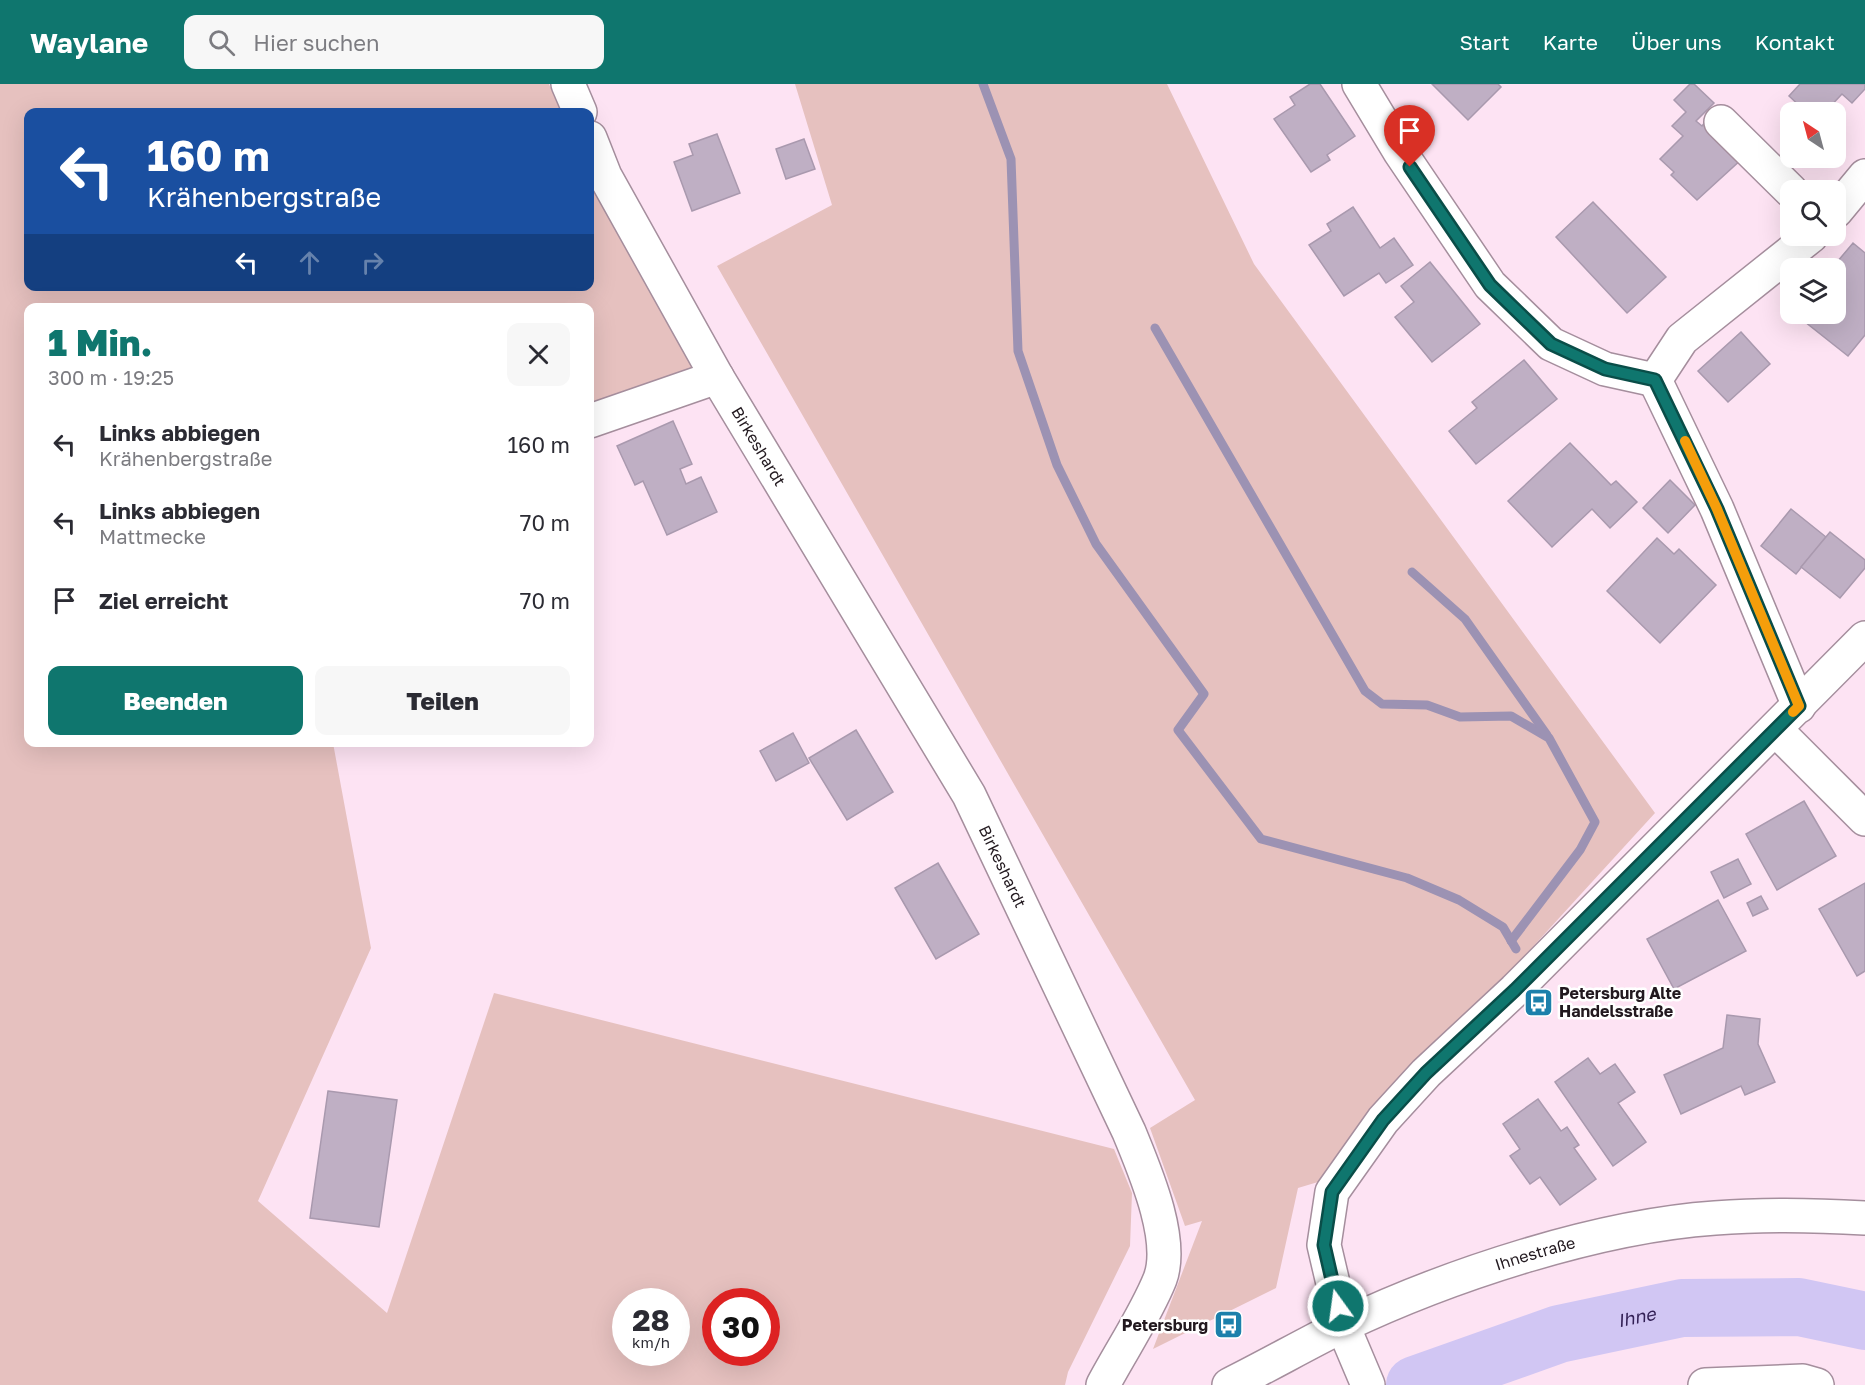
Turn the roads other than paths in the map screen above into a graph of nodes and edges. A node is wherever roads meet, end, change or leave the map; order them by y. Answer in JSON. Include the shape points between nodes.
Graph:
{"nodes":[{"id":1,"x":568,"y":84,"type":"edge"},
{"id":2,"x":1359,"y":84,"type":"edge"},
{"id":3,"x":578,"y":108,"type":"edge"},
{"id":4,"x":1721,"y":122,"type":"dead end"},
{"id":5,"x":594,"y":148,"type":"edge"},
{"id":6,"x":1865,"y":176,"type":"edge"},
{"id":7,"x":1780,"y":180,"type":"edge"},
{"id":8,"x":1846,"y":199,"type":"edge"},
{"id":9,"x":1798,"y":246,"type":"edge"},
{"id":10,"x":717,"y":376,"type":"junction"},
{"id":11,"x":1655,"y":380,"type":"junction"},
{"id":12,"x":594,"y":420,"type":"edge"},
{"id":13,"x":1865,"y":638,"type":"edge"},
{"id":14,"x":1799,"y":706,"type":"junction"},
{"id":15,"x":1776,"y":730,"type":"junction"},
{"id":16,"x":1865,"y":819,"type":"edge"},
{"id":17,"x":1865,"y":1218,"type":"edge"},
{"id":18,"x":1349,"y":1340,"type":"junction"},
{"id":19,"x":1103,"y":1385,"type":"edge"},
{"id":20,"x":1229,"y":1385,"type":"edge"},
{"id":21,"x":1368,"y":1385,"type":"edge"},
{"id":22,"x":1705,"y":1385,"type":"edge"},
{"id":23,"x":1817,"y":1385,"type":"edge"}],
"edges":[{"from":1,"to":3,"type":"street"},
{"from":2,"to":11,"type":"street","via":[[1490,285],[1551,344],[1605,369]]},
{"from":4,"to":7,"type":"street"},
{"from":5,"to":10,"type":"street","name":"Birkeshardt","via":[[605,176]]},
{"from":6,"to":8,"type":"street"},
{"from":9,"to":11,"type":"street","via":[[1682,339]]},
{"from":10,"to":12,"type":"street"},
{"from":10,"to":19,"type":"street","name":"Birkeshardt","via":[[969,795],[1152,1187],[1163,1240],[1160,1277]]},
{"from":11,"to":14,"type":"street","via":[[1717,509]]},
{"from":13,"to":14,"type":"street"},
{"from":14,"to":15,"type":"street"},
{"from":15,"to":16,"type":"street"},
{"from":15,"to":18,"type":"street","via":[[1515,990],[1426,1073],[1383,1120],[1332,1192],[1324,1245]]},
{"from":17,"to":18,"type":"street","name":"Ihnestraße","via":[[1799,1214],[1713,1218],[1622,1231],[1541,1252],[1442,1285]]},
{"from":18,"to":20,"type":"street","name":"Ihnestraße"},
{"from":18,"to":21,"type":"street"},
{"from":22,"to":23,"type":"street","via":[[1803,1381]]}]}
